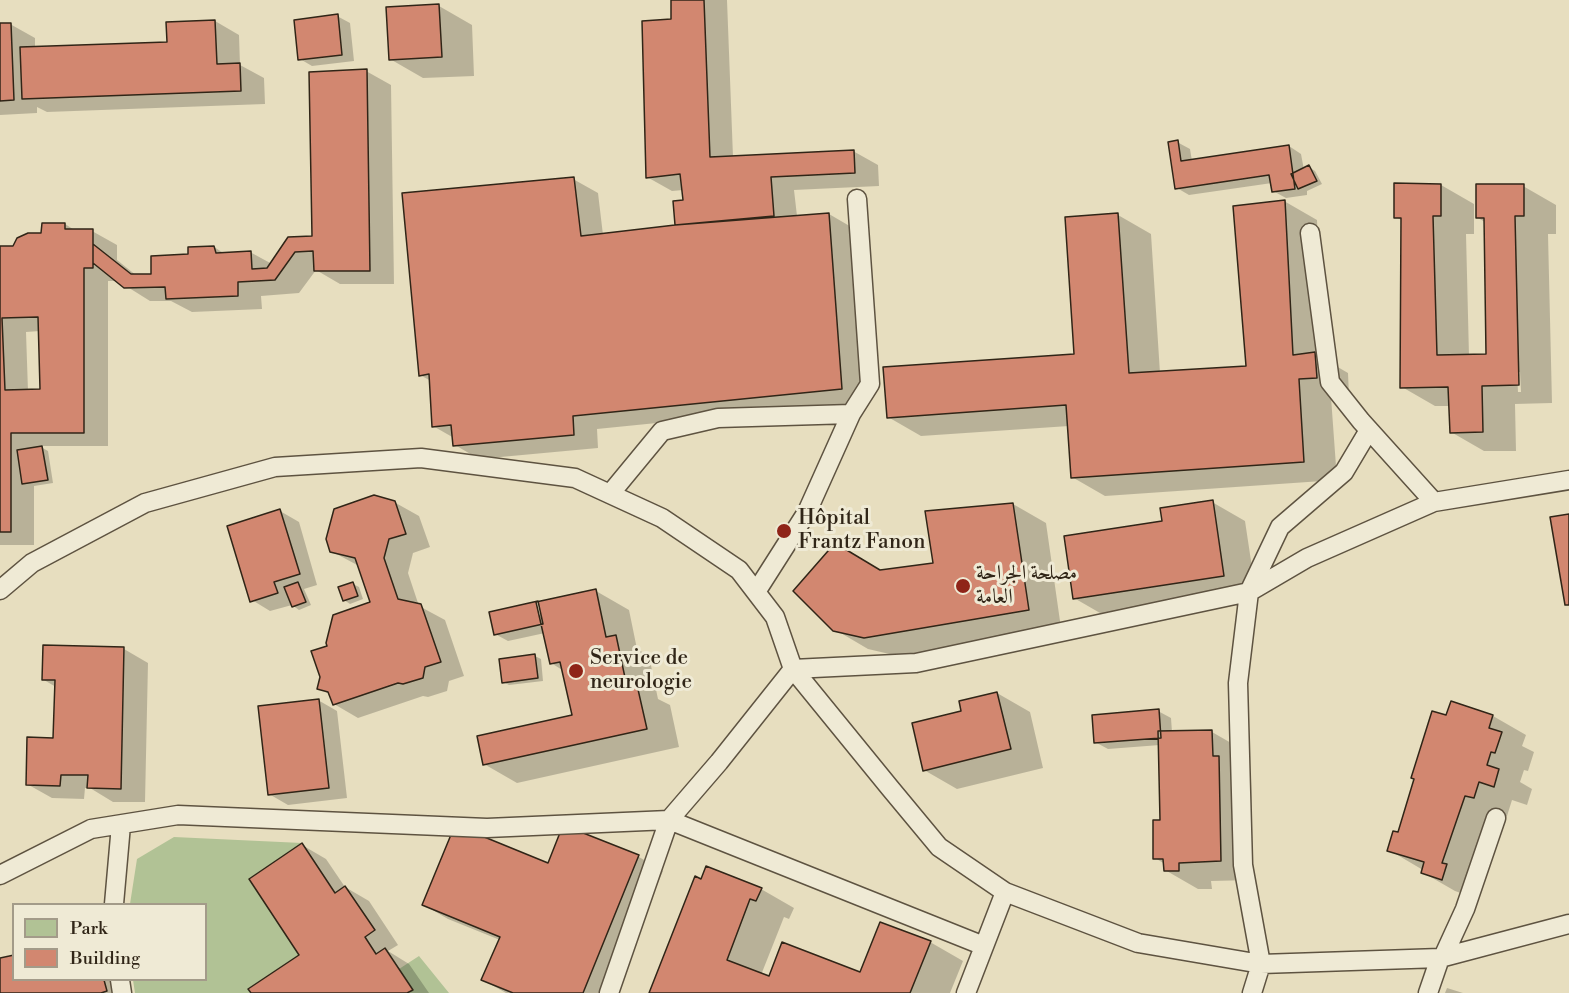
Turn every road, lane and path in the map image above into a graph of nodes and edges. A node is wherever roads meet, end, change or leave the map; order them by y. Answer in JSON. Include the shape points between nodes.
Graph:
{"nodes":[{"id":1,"x":857,"y":199,"type":"dead end"},
{"id":2,"x":1310,"y":232,"type":"dead end"},
{"id":3,"x":851,"y":414,"type":"junction"},
{"id":4,"x":1369,"y":430,"type":"junction"},
{"id":5,"x":1569,"y":480,"type":"edge"},
{"id":6,"x":610,"y":494,"type":"junction"},
{"id":7,"x":1434,"y":502,"type":"junction"},
{"id":8,"x":0,"y":590,"type":"edge"},
{"id":9,"x":756,"y":592,"type":"junction"},
{"id":10,"x":1249,"y":592,"type":"junction"},
{"id":11,"x":793,"y":669,"type":"junction"},
{"id":12,"x":1496,"y":818,"type":"dead end"},
{"id":13,"x":669,"y":820,"type":"junction"},
{"id":14,"x":121,"y":825,"type":"junction"},
{"id":15,"x":0,"y":875,"type":"edge"},
{"id":16,"x":1005,"y":892,"type":"junction"},
{"id":17,"x":114,"y":903,"type":"edge"},
{"id":18,"x":1569,"y":924,"type":"edge"},
{"id":19,"x":984,"y":946,"type":"junction"},
{"id":20,"x":1441,"y":957,"type":"junction"},
{"id":21,"x":1261,"y":964,"type":"junction"},
{"id":22,"x":609,"y":993,"type":"edge"},
{"id":23,"x":966,"y":993,"type":"edge"},
{"id":24,"x":1252,"y":993,"type":"edge"},
{"id":25,"x":1428,"y":993,"type":"edge"}],
"edges":[{"from":1,"to":3,"type":"lane","via":[[870,384]]},
{"from":2,"to":4,"type":"lane","via":[[1330,382]]},
{"from":3,"to":6,"type":"lane","via":[[718,418],[662,431]]},
{"from":3,"to":9,"type":"lane","via":[[807,512]]},
{"from":4,"to":7,"type":"lane"},
{"from":4,"to":10,"type":"lane","via":[[1344,472],[1280,527]]},
{"from":5,"to":7,"type":"lane"},
{"from":6,"to":8,"type":"lane","via":[[575,478],[421,458],[275,467],[145,503],[32,563]]},
{"from":6,"to":9,"type":"lane","via":[[662,518],[740,570]]},
{"from":7,"to":10,"type":"lane","via":[[1307,558]]},
{"from":9,"to":11,"type":"lane","via":[[775,617]]},
{"from":10,"to":11,"type":"lane","via":[[916,663]]},
{"from":10,"to":21,"type":"lane","via":[[1238,683],[1243,865]]},
{"from":11,"to":13,"type":"lane"},
{"from":11,"to":16,"type":"lane","via":[[939,847]]},
{"from":12,"to":20,"type":"lane","via":[[1465,909]]},
{"from":13,"to":14,"type":"lane","via":[[487,828],[178,814]]},
{"from":13,"to":19,"type":"lane"},
{"from":13,"to":22,"type":"lane"},
{"from":14,"to":15,"type":"lane","via":[[91,829]]},
{"from":14,"to":17,"type":"lane"},
{"from":16,"to":19,"type":"lane"},
{"from":16,"to":21,"type":"lane","via":[[1138,943]]},
{"from":18,"to":20,"type":"lane"},
{"from":19,"to":23,"type":"lane"},
{"from":20,"to":21,"type":"lane"},
{"from":20,"to":25,"type":"lane"},
{"from":21,"to":24,"type":"lane"}]}
